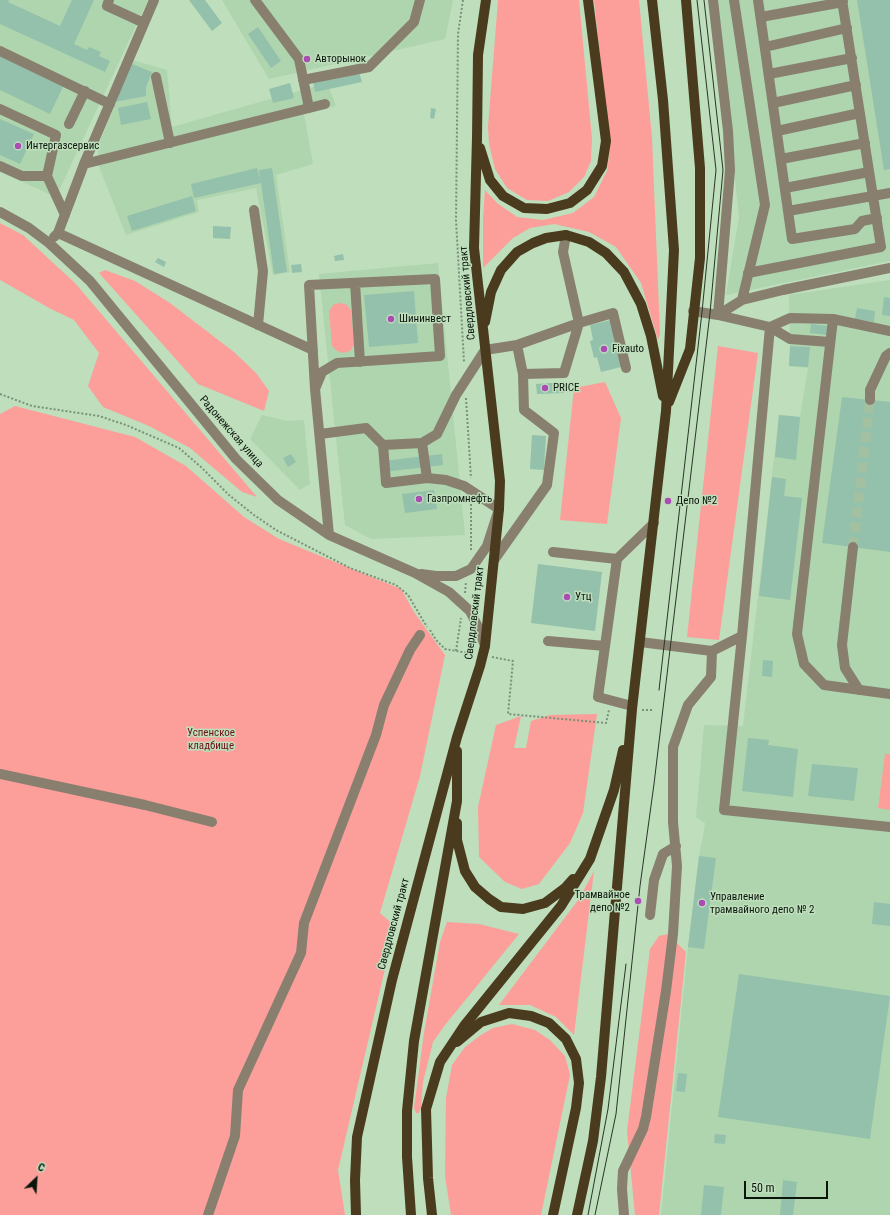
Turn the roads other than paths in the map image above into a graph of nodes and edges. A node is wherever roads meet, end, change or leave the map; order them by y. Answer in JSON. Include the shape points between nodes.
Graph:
{"nodes":[{"id":1,"x":109,"y":0,"type":"edge"},
{"id":2,"x":154,"y":0,"type":"edge"},
{"id":3,"x":255,"y":0,"type":"edge"},
{"id":4,"x":420,"y":0,"type":"edge"},
{"id":5,"x":486,"y":0,"type":"edge"},
{"id":6,"x":588,"y":0,"type":"edge"},
{"id":7,"x":652,"y":0,"type":"edge"},
{"id":8,"x":686,"y":0,"type":"edge"},
{"id":9,"x":713,"y":0,"type":"edge"},
{"id":10,"x":734,"y":0,"type":"edge"},
{"id":11,"x":758,"y":0,"type":"edge"},
{"id":12,"x":843,"y":1,"type":"edge"},
{"id":13,"x":761,"y":17,"type":"junction"},
{"id":14,"x":144,"y":23,"type":"junction"},
{"id":15,"x":847,"y":28,"type":"junction"},
{"id":16,"x":765,"y":47,"type":"junction"},
{"id":17,"x":0,"y":50,"type":"edge"},
{"id":18,"x":852,"y":58,"type":"junction"},
{"id":19,"x":769,"y":74,"type":"junction"},
{"id":20,"x":156,"y":78,"type":"dead end"},
{"id":21,"x":303,"y":80,"type":"junction"},
{"id":22,"x":856,"y":85,"type":"junction"},
{"id":23,"x":85,"y":92,"type":"junction"},
{"id":24,"x":773,"y":103,"type":"junction"},
{"id":25,"x":110,"y":104,"type":"junction"},
{"id":26,"x":325,"y":104,"type":"dead end"},
{"id":27,"x":309,"y":108,"type":"junction"},
{"id":28,"x":0,"y":109,"type":"edge"},
{"id":29,"x":860,"y":113,"type":"junction"},
{"id":30,"x":69,"y":124,"type":"dead end"},
{"id":31,"x":777,"y":131,"type":"junction"},
{"id":32,"x":477,"y":138,"type":"junction"},
{"id":33,"x":170,"y":143,"type":"junction"},
{"id":34,"x":865,"y":143,"type":"junction"},
{"id":35,"x":781,"y":159,"type":"junction"},
{"id":36,"x":84,"y":164,"type":"junction"},
{"id":37,"x":0,"y":166,"type":"edge"},
{"id":38,"x":869,"y":172,"type":"junction"},
{"id":39,"x":47,"y":176,"type":"junction"},
{"id":40,"x":785,"y":188,"type":"junction"},
{"id":41,"x":890,"y":193,"type":"edge"},
{"id":42,"x":873,"y":195,"type":"junction"},
{"id":43,"x":254,"y":210,"type":"dead end"},
{"id":44,"x":788,"y":211,"type":"junction"},
{"id":45,"x":0,"y":212,"type":"edge"},
{"id":46,"x":65,"y":215,"type":"junction"},
{"id":47,"x":876,"y":218,"type":"junction"},
{"id":48,"x":58,"y":233,"type":"junction"},
{"id":49,"x":566,"y":236,"type":"junction"},
{"id":50,"x":49,"y":243,"type":"junction"},
{"id":51,"x":886,"y":246,"type":"edge"},
{"id":52,"x":890,"y":268,"type":"edge"},
{"id":53,"x":748,"y":273,"type":"junction"},
{"id":54,"x":355,"y":283,"type":"junction"},
{"id":55,"x":742,"y":300,"type":"junction"},
{"id":56,"x":693,"y":311,"type":"junction"},
{"id":57,"x":718,"y":315,"type":"junction"},
{"id":58,"x":833,"y":319,"type":"junction"},
{"id":59,"x":579,"y":323,"type":"junction"},
{"id":60,"x":258,"y":325,"type":"junction"},
{"id":61,"x":770,"y":328,"type":"junction"},
{"id":62,"x":890,"y":331,"type":"edge"},
{"id":63,"x":483,"y":333,"type":"junction"},
{"id":64,"x":830,"y":342,"type":"junction"},
{"id":65,"x":517,"y":345,"type":"junction"},
{"id":66,"x":313,"y":350,"type":"junction"},
{"id":67,"x":485,"y":350,"type":"junction"},
{"id":68,"x":890,"y":353,"type":"edge"},
{"id":69,"x":360,"y":362,"type":"junction"},
{"id":70,"x":626,"y":368,"type":"dead end"},
{"id":71,"x":523,"y":374,"type":"junction"},
{"id":72,"x":315,"y":389,"type":"junction"},
{"id":73,"x":870,"y":400,"type":"tunnel mouth"},
{"id":74,"x":666,"y":411,"type":"junction"},
{"id":75,"x":320,"y":434,"type":"junction"},
{"id":76,"x":422,"y":443,"type":"junction"},
{"id":77,"x":383,"y":444,"type":"junction"},
{"id":78,"x":427,"y":478,"type":"junction"},
{"id":79,"x":499,"y":509,"type":"junction"},
{"id":80,"x":654,"y":523,"type":"junction"},
{"id":81,"x":329,"y":535,"type":"junction"},
{"id":82,"x":852,"y":548,"type":"tunnel mouth"},
{"id":83,"x":553,"y":552,"type":"dead end"},
{"id":84,"x":617,"y":559,"type":"junction"},
{"id":85,"x":494,"y":560,"type":"junction"},
{"id":86,"x":415,"y":573,"type":"junction"},
{"id":87,"x":420,"y":635,"type":"dead end"},
{"id":88,"x":742,"y":636,"type":"junction"},
{"id":89,"x":548,"y":641,"type":"dead end"},
{"id":90,"x":640,"y":642,"type":"junction"},
{"id":91,"x":605,"y":646,"type":"junction"},
{"id":92,"x":484,"y":651,"type":"junction"},
{"id":93,"x":712,"y":652,"type":"junction"},
{"id":94,"x":859,"y":690,"type":"junction"},
{"id":95,"x":890,"y":694,"type":"edge"},
{"id":96,"x":632,"y":708,"type":"junction"},
{"id":97,"x":457,"y":737,"type":"junction"},
{"id":98,"x":0,"y":774,"type":"edge"},
{"id":99,"x":457,"y":801,"type":"junction"},
{"id":100,"x":212,"y":822,"type":"dead end"},
{"id":101,"x":890,"y":827,"type":"edge"},
{"id":102,"x":676,"y":846,"type":"junction"},
{"id":103,"x":590,"y":859,"type":"junction"},
{"id":104,"x":650,"y":915,"type":"dead end"},
{"id":105,"x":440,"y":1062,"type":"junction"},
{"id":106,"x":208,"y":1215,"type":"edge"},
{"id":107,"x":356,"y":1215,"type":"edge"},
{"id":108,"x":411,"y":1215,"type":"edge"},
{"id":109,"x":432,"y":1215,"type":"edge"},
{"id":110,"x":553,"y":1215,"type":"edge"},
{"id":111,"x":577,"y":1215,"type":"edge"},
{"id":112,"x":624,"y":1215,"type":"edge"}],
"edges":[{"from":1,"to":14,"type":"street","via":[[107,6]]},
{"from":2,"to":14,"type":"street"},
{"from":3,"to":21,"type":"street","via":[[299,59]]},
{"from":4,"to":21,"type":"street","via":[[414,22],[369,67]]},
{"from":5,"to":32,"type":"main road","name":"Свердловский тракт","via":[[478,55]]},
{"from":6,"to":32,"type":"main road","via":[[606,141],[602,166],[587,190],[570,203],[547,209],[524,208],[503,196],[490,180]]},
{"from":7,"to":74,"type":"main road","via":[[663,100],[674,250]]},
{"from":8,"to":56,"type":"main road","via":[[700,168],[700,258]]},
{"from":9,"to":57,"type":"street","via":[[730,170]]},
{"from":10,"to":53,"type":"street","via":[[765,205]]},
{"from":11,"to":13,"type":"street"},
{"from":12,"to":13,"type":"street"},
{"from":12,"to":15,"type":"street"},
{"from":13,"to":16,"type":"street"},
{"from":14,"to":25,"type":"street"},
{"from":15,"to":16,"type":"street"},
{"from":15,"to":18,"type":"street"},
{"from":16,"to":19,"type":"street"},
{"from":17,"to":23,"type":"street"},
{"from":18,"to":19,"type":"street"},
{"from":18,"to":22,"type":"street"},
{"from":19,"to":24,"type":"street"},
{"from":20,"to":33,"type":"street"},
{"from":21,"to":27,"type":"street"},
{"from":22,"to":24,"type":"street"},
{"from":22,"to":29,"type":"street"},
{"from":23,"to":25,"type":"street"},
{"from":23,"to":30,"type":"street"},
{"from":24,"to":31,"type":"street"},
{"from":25,"to":36,"type":"street"},
{"from":26,"to":27,"type":"street"},
{"from":27,"to":33,"type":"street"},
{"from":28,"to":39,"type":"street","via":[[56,135]]},
{"from":29,"to":31,"type":"street"},
{"from":29,"to":34,"type":"street"},
{"from":31,"to":35,"type":"street"},
{"from":32,"to":63,"type":"main road","name":"Свердловский тракт","via":[[474,248]]},
{"from":33,"to":36,"type":"street"},
{"from":34,"to":35,"type":"street"},
{"from":34,"to":38,"type":"street"},
{"from":35,"to":40,"type":"street"},
{"from":36,"to":46,"type":"street"},
{"from":37,"to":39,"type":"street","via":[[22,176]]},
{"from":38,"to":40,"type":"street"},
{"from":38,"to":42,"type":"street"},
{"from":39,"to":46,"type":"street"},
{"from":40,"to":44,"type":"street"},
{"from":41,"to":42,"type":"street"},
{"from":42,"to":44,"type":"street"},
{"from":42,"to":47,"type":"street"},
{"from":43,"to":60,"type":"street","via":[[262,271]]},
{"from":44,"to":47,"type":"street","via":[[792,239],[855,229],[862,222]]},
{"from":45,"to":50,"type":"street","name":"Радонежская улица"},
{"from":46,"to":48,"type":"street"},
{"from":47,"to":51,"type":"street"},
{"from":48,"to":50,"type":"street"},
{"from":48,"to":60,"type":"street"},
{"from":49,"to":59,"type":"street","via":[[562,252]]},
{"from":49,"to":63,"type":"main road","via":[[546,238],[533,243],[517,252],[501,270],[491,292]]},
{"from":49,"to":74,"type":"main road","via":[[589,242],[606,253],[624,272],[641,304],[651,336]]},
{"from":50,"to":81,"type":"street","name":"Радонежская улица","via":[[90,281],[236,459],[278,500]]},
{"from":51,"to":53,"type":"street"},
{"from":52,"to":55,"type":"street"},
{"from":53,"to":55,"type":"street"},
{"from":54,"to":66,"type":"street","via":[[309,285]]},
{"from":54,"to":69,"type":"street"},
{"from":54,"to":69,"type":"street","via":[[435,278],[440,356]]},
{"from":55,"to":57,"type":"street"},
{"from":56,"to":57,"type":"street"},
{"from":56,"to":74,"type":"main road","via":[[690,349]]},
{"from":57,"to":61,"type":"street"},
{"from":58,"to":61,"type":"street","via":[[790,318]]},
{"from":58,"to":62,"type":"street"},
{"from":58,"to":64,"type":"street"},
{"from":59,"to":65,"type":"street"},
{"from":59,"to":70,"type":"street","via":[[613,313]]},
{"from":59,"to":71,"type":"street","via":[[564,373]]},
{"from":60,"to":66,"type":"street"},
{"from":61,"to":64,"type":"street","via":[[790,339]]},
{"from":61,"to":88,"type":"street"},
{"from":63,"to":67,"type":"main road","name":"Свердловский тракт"},
{"from":64,"to":94,"type":"street","via":[[797,634],[804,664],[824,685]]},
{"from":65,"to":67,"type":"street"},
{"from":65,"to":71,"type":"street"},
{"from":66,"to":72,"type":"street"},
{"from":67,"to":76,"type":"street","via":[[456,395],[437,434]]},
{"from":67,"to":79,"type":"main road","name":"Свердловский тракт","via":[[500,481]]},
{"from":68,"to":73,"type":"street","via":[[886,356],[870,390]]},
{"from":69,"to":72,"type":"street","via":[[337,363],[322,372]]},
{"from":71,"to":85,"type":"street","via":[[524,410],[554,433],[547,484]]},
{"from":72,"to":75,"type":"street"},
{"from":74,"to":80,"type":"main road"},
{"from":75,"to":77,"type":"street","via":[[366,428]]},
{"from":75,"to":81,"type":"street"},
{"from":76,"to":77,"type":"street"},
{"from":76,"to":78,"type":"street"},
{"from":77,"to":78,"type":"street","via":[[386,483]]},
{"from":78,"to":79,"type":"street","via":[[446,480],[464,486]]},
{"from":79,"to":85,"type":"main road","name":"Свердловский тракт"},
{"from":79,"to":86,"type":"street","via":[[487,546],[471,569],[456,576]]},
{"from":80,"to":84,"type":"street"},
{"from":80,"to":90,"type":"main road"},
{"from":81,"to":86,"type":"street","name":"Радонежская улица"},
{"from":82,"to":94,"type":"street","via":[[842,645],[845,668]]},
{"from":83,"to":84,"type":"street"},
{"from":84,"to":91,"type":"street"},
{"from":85,"to":92,"type":"main road","name":"Свердловский тракт"},
{"from":86,"to":92,"type":"street","name":"Радонежская улица","via":[[449,592],[470,611],[479,628]]},
{"from":87,"to":106,"type":"street","via":[[410,650],[384,705],[376,734],[304,924],[301,953],[238,1090],[236,1136]]},
{"from":88,"to":93,"type":"street"},
{"from":88,"to":101,"type":"street","via":[[724,810]]},
{"from":89,"to":91,"type":"street"},
{"from":90,"to":93,"type":"street"},
{"from":90,"to":96,"type":"main road"},
{"from":91,"to":96,"type":"street","via":[[598,697]]},
{"from":92,"to":97,"type":"main road","name":"Свердловский тракт"},
{"from":93,"to":102,"type":"street","via":[[711,677],[688,705],[673,747],[672,797]]},
{"from":94,"to":95,"type":"street"},
{"from":96,"to":103,"type":"main road","via":[[614,790]]},
{"from":96,"to":111,"type":"main road","via":[[601,1077]]},
{"from":97,"to":99,"type":"main road"},
{"from":97,"to":107,"type":"main road","name":"Свердловский тракт","via":[[392,980],[357,1137]]},
{"from":98,"to":100,"type":"street"},
{"from":99,"to":103,"type":"main road","via":[[458,840],[465,871],[475,887],[501,907],[523,909],[545,903],[565,888]]},
{"from":99,"to":108,"type":"main road","via":[[414,1041],[407,1111]]},
{"from":102,"to":104,"type":"street","via":[[663,854],[654,880]]},
{"from":102,"to":112,"type":"street","via":[[673,934],[666,992],[646,1117],[624,1171]]},
{"from":103,"to":105,"type":"main road","via":[[561,906],[464,1026]]},
{"from":105,"to":109,"type":"main road","via":[[426,1109]]},
{"from":105,"to":110,"type":"main road","via":[[458,1040],[481,1022],[509,1013],[531,1016],[549,1024],[566,1040],[576,1059],[579,1082],[576,1108]]}]}
